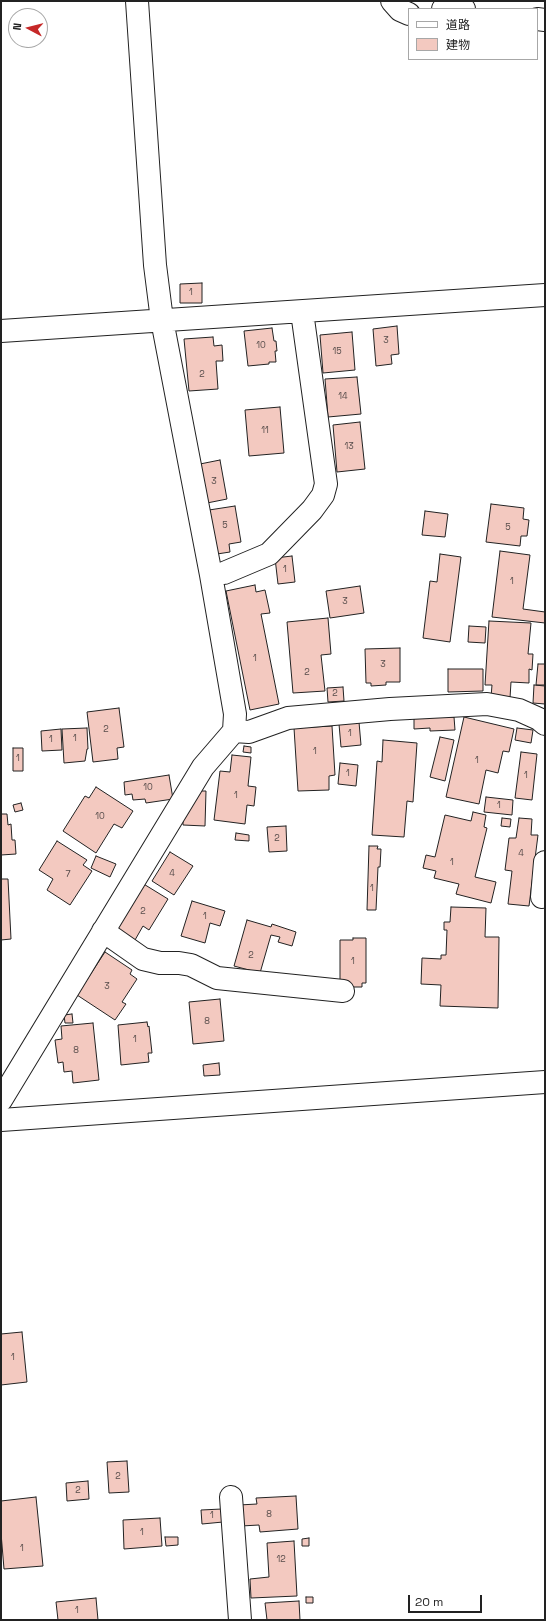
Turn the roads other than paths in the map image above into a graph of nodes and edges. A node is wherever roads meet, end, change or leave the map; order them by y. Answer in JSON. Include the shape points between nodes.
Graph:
{"nodes":[{"id":1,"x":137,"y":1,"type":"edge"},
{"id":2,"x":392,"y":1,"type":"edge"},
{"id":3,"x":446,"y":8,"type":"edge"},
{"id":4,"x":460,"y":8,"type":"edge"},
{"id":5,"x":408,"y":14,"type":"edge"},
{"id":6,"x":545,"y":295,"type":"edge"},
{"id":7,"x":302,"y":312,"type":"junction"},
{"id":8,"x":162,"y":320,"type":"junction"},
{"id":9,"x":1,"y":331,"type":"edge"},
{"id":10,"x":211,"y":575,"type":"junction"},
{"id":11,"x":545,"y":724,"type":"edge"},
{"id":12,"x":234,"y":731,"type":"junction"},
{"id":13,"x":545,"y":862,"type":"edge"},
{"id":14,"x":542,"y":897,"type":"dead end"},
{"id":15,"x":104,"y":931,"type":"junction"},
{"id":16,"x":343,"y":992,"type":"dead end"},
{"id":17,"x":545,"y":1082,"type":"edge"},
{"id":18,"x":1,"y":1100,"type":"edge"},
{"id":19,"x":1,"y":1120,"type":"edge"},
{"id":20,"x":231,"y":1497,"type":"dead end"},
{"id":21,"x":240,"y":1620,"type":"edge"}],
"edges":[{"from":1,"to":8,"type":"street","via":[[155,265]]},
{"from":2,"to":5,"type":"street","via":[[400,10]]},
{"from":3,"to":4,"type":"street"},
{"from":6,"to":7,"type":"street"},
{"from":7,"to":8,"type":"street"},
{"from":7,"to":10,"type":"street","via":[[326,484],[323,495],[312,510],[269,554],[224,573]]},
{"from":8,"to":9,"type":"street"},
{"from":8,"to":10,"type":"street"},
{"from":10,"to":12,"type":"street","via":[[235,714]]},
{"from":11,"to":12,"type":"street","via":[[519,710],[487,704],[288,718],[249,732]]},
{"from":12,"to":15,"type":"street","via":[[203,768]]},
{"from":13,"to":14,"type":"street"},
{"from":15,"to":16,"type":"street","via":[[143,959],[191,965],[217,978]]},
{"from":15,"to":18,"type":"street"},
{"from":17,"to":19,"type":"street"},
{"from":20,"to":21,"type":"street"}]}
